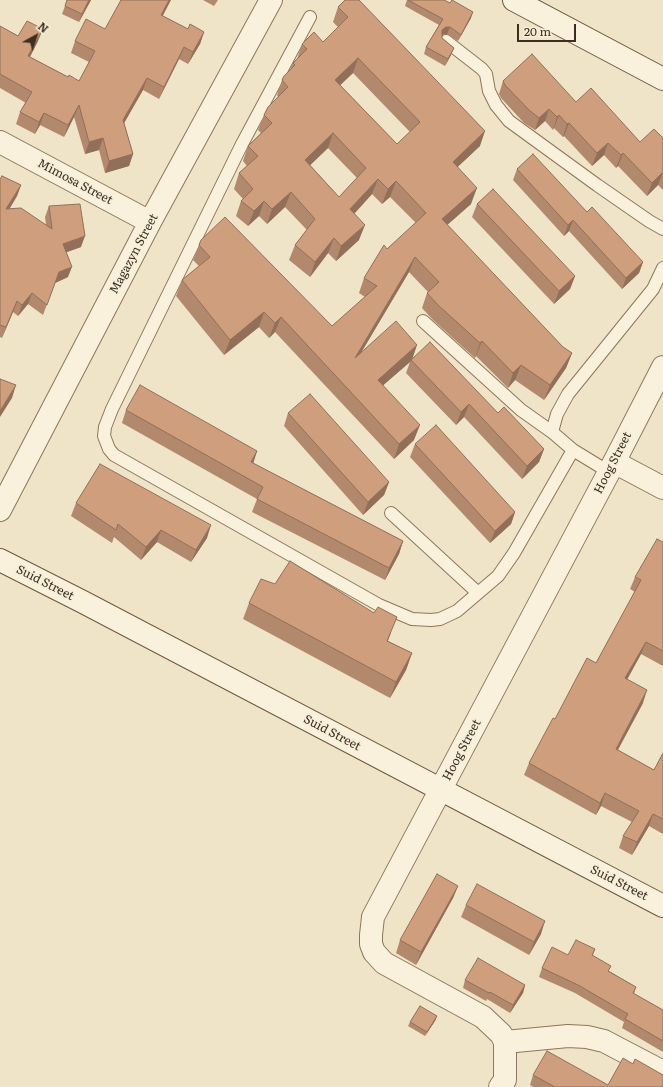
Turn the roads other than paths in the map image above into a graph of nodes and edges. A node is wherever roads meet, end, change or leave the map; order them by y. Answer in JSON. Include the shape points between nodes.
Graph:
{"nodes":[{"id":1,"x":271,"y":0,"type":"edge"},
{"id":2,"x":514,"y":0,"type":"edge"},
{"id":3,"x":310,"y":17,"type":"dead end"},
{"id":4,"x":446,"y":41,"type":"edge"},
{"id":5,"x":663,"y":79,"type":"edge"},
{"id":6,"x":0,"y":142,"type":"edge"},
{"id":7,"x":150,"y":222,"type":"junction"},
{"id":8,"x":663,"y":230,"type":"edge"},
{"id":9,"x":663,"y":268,"type":"edge"},
{"id":10,"x":423,"y":321,"type":"dead end"},
{"id":11,"x":663,"y":366,"type":"edge"},
{"id":12,"x":552,"y":432,"type":"junction"},
{"id":13,"x":573,"y":450,"type":"junction"},
{"id":14,"x":612,"y":467,"type":"junction"},
{"id":15,"x":663,"y":488,"type":"edge"},
{"id":16,"x":0,"y":510,"type":"edge"},
{"id":17,"x":391,"y":513,"type":"dead end"},
{"id":18,"x":0,"y":560,"type":"edge"},
{"id":19,"x":478,"y":593,"type":"junction"},
{"id":20,"x":441,"y":790,"type":"junction"},
{"id":21,"x":663,"y":906,"type":"edge"},
{"id":22,"x":505,"y":1042,"type":"junction"},
{"id":23,"x":663,"y":1072,"type":"edge"},
{"id":24,"x":500,"y":1087,"type":"edge"}],
"edges":[{"from":1,"to":7,"type":"street","name":"Magazyn Street"},
{"from":2,"to":5,"type":"street"},
{"from":3,"to":19,"type":"lane","via":[[242,144],[112,408],[105,427],[105,443],[114,455],[379,605],[412,619],[440,619],[457,610]]},
{"from":4,"to":8,"type":"lane","via":[[486,74],[489,91],[509,121]]},
{"from":6,"to":7,"type":"street","name":"Mimosa Street"},
{"from":7,"to":16,"type":"street","name":"Magazyn Street"},
{"from":9,"to":12,"type":"lane","via":[[653,289],[568,394],[557,414]]},
{"from":10,"to":12,"type":"lane","via":[[521,410]]},
{"from":11,"to":14,"type":"street","name":"Hoog Street"},
{"from":12,"to":13,"type":"lane"},
{"from":13,"to":14,"type":"lane"},
{"from":13,"to":19,"type":"lane","via":[[514,553],[498,576]]},
{"from":14,"to":15,"type":"street"},
{"from":14,"to":20,"type":"street","name":"Hoog Street"},
{"from":17,"to":19,"type":"lane"},
{"from":18,"to":20,"type":"street","name":"Suid Street"},
{"from":20,"to":21,"type":"street","name":"Suid Street"},
{"from":20,"to":22,"type":"street","name":"Hoog Street","via":[[373,917],[371,944],[374,952],[384,963],[483,1017],[501,1034]]},
{"from":22,"to":23,"type":"street","via":[[568,1036],[587,1037],[604,1041]]},
{"from":22,"to":24,"type":"street","via":[[505,1080]]}]}
